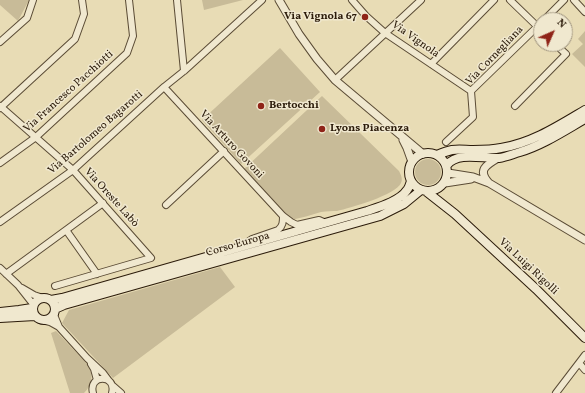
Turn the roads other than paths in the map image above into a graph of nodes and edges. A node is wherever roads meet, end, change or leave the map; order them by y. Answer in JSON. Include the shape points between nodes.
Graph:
{"nodes":[{"id":1,"x":33,"y":0,"type":"edge"},
{"id":2,"x":82,"y":0,"type":"edge"},
{"id":3,"x":129,"y":0,"type":"edge"},
{"id":4,"x":177,"y":0,"type":"edge"},
{"id":5,"x":262,"y":0,"type":"edge"},
{"id":6,"x":279,"y":0,"type":"edge"},
{"id":7,"x":352,"y":0,"type":"edge"},
{"id":8,"x":421,"y":0,"type":"edge"},
{"id":9,"x":494,"y":0,"type":"edge"},
{"id":10,"x":510,"y":0,"type":"edge"},
{"id":11,"x":564,"y":0,"type":"edge"},
{"id":12,"x":574,"y":0,"type":"edge"},
{"id":13,"x":584,"y":8,"type":"edge"},
{"id":14,"x":552,"y":12,"type":"edge"},
{"id":15,"x":533,"y":21,"type":"edge"},
{"id":16,"x":385,"y":33,"type":"junction"},
{"id":17,"x":533,"y":34,"type":"edge"},
{"id":18,"x":0,"y":42,"type":"edge"},
{"id":19,"x":564,"y":52,"type":"edge"},
{"id":20,"x":431,"y":64,"type":"junction"},
{"id":21,"x":184,"y":71,"type":"junction"},
{"id":22,"x":336,"y":80,"type":"junction"},
{"id":23,"x":164,"y":87,"type":"junction"},
{"id":24,"x":472,"y":91,"type":"junction"},
{"id":25,"x":515,"y":106,"type":"dead end"},
{"id":26,"x":0,"y":107,"type":"edge"},
{"id":27,"x":585,"y":110,"type":"edge"},
{"id":28,"x":585,"y":119,"type":"edge"},
{"id":29,"x":397,"y":132,"type":"junction"},
{"id":30,"x":36,"y":137,"type":"junction"},
{"id":31,"x":446,"y":142,"type":"dead end"},
{"id":32,"x":224,"y":152,"type":"junction"},
{"id":33,"x":423,"y":154,"type":"junction"},
{"id":34,"x":437,"y":155,"type":"junction"},
{"id":35,"x":498,"y":158,"type":"junction"},
{"id":36,"x":412,"y":162,"type":"junction"},
{"id":37,"x":0,"y":163,"type":"edge"},
{"id":38,"x":447,"y":169,"type":"junction"},
{"id":39,"x":73,"y":170,"type":"junction"},
{"id":40,"x":479,"y":179,"type":"junction"},
{"id":41,"x":411,"y":181,"type":"junction"},
{"id":42,"x":489,"y":183,"type":"junction"},
{"id":43,"x":442,"y":185,"type":"junction"},
{"id":44,"x":424,"y":191,"type":"junction"},
{"id":45,"x":103,"y":203,"type":"junction"},
{"id":46,"x":166,"y":205,"type":"dead end"},
{"id":47,"x":455,"y":214,"type":"junction"},
{"id":48,"x":283,"y":216,"type":"junction"},
{"id":49,"x":0,"y":222,"type":"edge"},
{"id":50,"x":326,"y":223,"type":"junction"},
{"id":51,"x":66,"y":230,"type":"junction"},
{"id":52,"x":585,"y":240,"type":"edge"},
{"id":53,"x":243,"y":246,"type":"junction"},
{"id":54,"x":0,"y":268,"type":"edge"},
{"id":55,"x":6,"y":274,"type":"junction"},
{"id":56,"x":97,"y":274,"type":"junction"},
{"id":57,"x":18,"y":285,"type":"junction"},
{"id":58,"x":54,"y":286,"type":"dead end"},
{"id":59,"x":47,"y":299,"type":"junction"},
{"id":60,"x":33,"y":306,"type":"junction"},
{"id":61,"x":0,"y":312,"type":"edge"},
{"id":62,"x":54,"y":312,"type":"junction"},
{"id":63,"x":35,"y":316,"type":"junction"},
{"id":64,"x":0,"y":318,"type":"edge"},
{"id":65,"x":46,"y":320,"type":"junction"},
{"id":66,"x":58,"y":326,"type":"junction"},
{"id":67,"x":585,"y":338,"type":"edge"},
{"id":68,"x":585,"y":355,"type":"edge"},
{"id":69,"x":87,"y":358,"type":"junction"},
{"id":70,"x":579,"y":363,"type":"junction"},
{"id":71,"x":585,"y":370,"type":"edge"},
{"id":72,"x":97,"y":380,"type":"junction"},
{"id":73,"x":111,"y":383,"type":"junction"},
{"id":74,"x":93,"y":390,"type":"edge"},
{"id":75,"x":87,"y":393,"type":"edge"},
{"id":76,"x":112,"y":393,"type":"edge"},
{"id":77,"x":122,"y":393,"type":"edge"},
{"id":78,"x":556,"y":393,"type":"edge"}],
"edges":[{"from":1,"to":18,"type":"street","via":[[27,18]]},
{"from":2,"to":26,"type":"street","via":[[84,14],[75,39]]},
{"from":3,"to":30,"type":"street","name":"Via Francesco Pacchiotti","via":[[133,36],[127,53]]},
{"from":4,"to":21,"type":"street"},
{"from":5,"to":21,"type":"street"},
{"from":6,"to":22,"type":"street","via":[[299,34]]},
{"from":7,"to":16,"type":"street","name":"Via Vignola"},
{"from":8,"to":16,"type":"street"},
{"from":9,"to":20,"type":"street"},
{"from":10,"to":15,"type":"street"},
{"from":11,"to":14,"type":"street"},
{"from":12,"to":13,"type":"street"},
{"from":16,"to":20,"type":"street","name":"Via Vignola"},
{"from":16,"to":22,"type":"street"},
{"from":17,"to":24,"type":"street","name":"Via Cornegliana"},
{"from":19,"to":25,"type":"street","via":[[566,54]]},
{"from":20,"to":24,"type":"street","name":"Via Vignola"},
{"from":21,"to":23,"type":"street","name":"Via Bartolomeo Bagarotti"},
{"from":22,"to":29,"type":"street"},
{"from":23,"to":32,"type":"street","name":"Via Arturo Govoni"},
{"from":23,"to":39,"type":"street","name":"Via Bartolomeo Bagarotti"},
{"from":24,"to":31,"type":"street","name":"Via Cornegliana","via":[[473,117]]},
{"from":26,"to":30,"type":"street","name":"Via Oreste Labò"},
{"from":27,"to":34,"type":"main road","via":[[536,138],[515,145],[491,150],[453,150]]},
{"from":28,"to":35,"type":"main road","via":[[532,148]]},
{"from":29,"to":33,"type":"street"},
{"from":29,"to":36,"type":"street"},
{"from":30,"to":37,"type":"street","name":"Via Francesco Pacchiotti"},
{"from":30,"to":39,"type":"street","name":"Via Oreste Labò"},
{"from":32,"to":46,"type":"street"},
{"from":32,"to":48,"type":"street","name":"Via Arturo Govoni"},
{"from":33,"to":34,"type":"main road"},
{"from":33,"to":36,"type":"main road"},
{"from":34,"to":38,"type":"main road"},
{"from":35,"to":38,"type":"main road","via":[[460,157],[453,159]]},
{"from":35,"to":42,"type":"street","via":[[484,168],[484,177]]},
{"from":36,"to":41,"type":"main road","via":[[409,168]]},
{"from":38,"to":40,"type":"street"},
{"from":38,"to":43,"type":"main road","via":[[447,178]]},
{"from":39,"to":45,"type":"street","name":"Via Oreste Labò"},
{"from":39,"to":49,"type":"street","name":"Via Bartolomeo Bagarotti"},
{"from":40,"to":42,"type":"street"},
{"from":40,"to":43,"type":"street"},
{"from":41,"to":44,"type":"main road"},
{"from":41,"to":50,"type":"main road","name":"Corso Europa","via":[[408,190],[389,202]]},
{"from":42,"to":52,"type":"street"},
{"from":43,"to":44,"type":"main road","via":[[436,190]]},
{"from":43,"to":47,"type":"main road","name":"Via Luigi Rigolli","via":[[441,194],[444,201]]},
{"from":44,"to":47,"type":"main road","name":"Via Luigi Rigolli"},
{"from":44,"to":62,"type":"main road","name":"Corso Europa","via":[[399,207],[374,217],[64,305]]},
{"from":45,"to":51,"type":"street"},
{"from":45,"to":56,"type":"street","name":"Via Oreste Labò","via":[[151,258]]},
{"from":47,"to":67,"type":"main road","name":"Via Luigi Rigolli"},
{"from":48,"to":50,"type":"street","name":"Via Arturo Govoni","via":[[297,226],[319,220]]},
{"from":48,"to":53,"type":"street","via":[[282,226],[278,230],[252,239]]},
{"from":50,"to":53,"type":"main road","name":"Corso Europa"},
{"from":51,"to":55,"type":"street"},
{"from":51,"to":56,"type":"street"},
{"from":53,"to":59,"type":"main road","name":"Corso Europa","via":[[62,298]]},
{"from":54,"to":55,"type":"street"},
{"from":55,"to":57,"type":"street"},
{"from":56,"to":58,"type":"street"},
{"from":57,"to":59,"type":"street","via":[[29,293]]},
{"from":57,"to":60,"type":"street"},
{"from":59,"to":60,"type":"main road","name":"Corso Europa","via":[[37,300]]},
{"from":59,"to":62,"type":"main road","via":[[53,302]]},
{"from":60,"to":61,"type":"main road","name":"Corso Europa"},
{"from":60,"to":63,"type":"main road"},
{"from":62,"to":65,"type":"main road","name":"Corso Europa","via":[[50,319]]},
{"from":62,"to":66,"type":"street"},
{"from":63,"to":64,"type":"main road"},
{"from":63,"to":65,"type":"main road","via":[[40,320]]},
{"from":65,"to":66,"type":"street"},
{"from":66,"to":69,"type":"street"},
{"from":68,"to":70,"type":"street"},
{"from":69,"to":72,"type":"street"},
{"from":69,"to":73,"type":"street"},
{"from":70,"to":71,"type":"street"},
{"from":70,"to":78,"type":"street"},
{"from":72,"to":73,"type":"street","via":[[103,378]]},
{"from":72,"to":74,"type":"street","via":[[93,384]]},
{"from":73,"to":76,"type":"street"},
{"from":73,"to":77,"type":"street"},
{"from":74,"to":75,"type":"street"}]}
